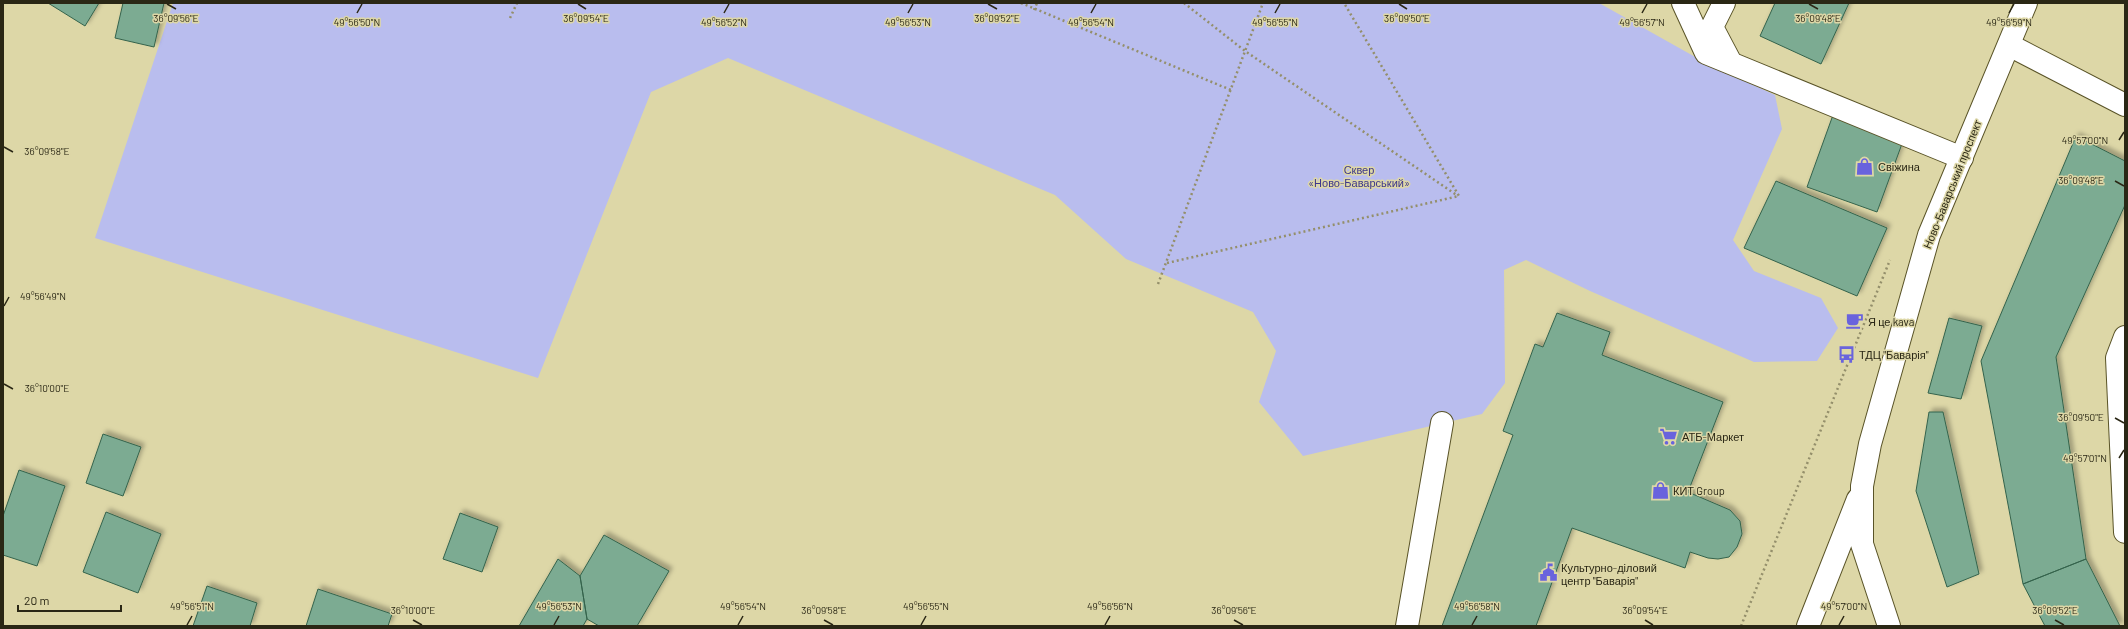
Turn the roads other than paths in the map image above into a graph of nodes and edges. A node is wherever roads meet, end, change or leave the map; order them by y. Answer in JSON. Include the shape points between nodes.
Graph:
{"nodes":[{"id":1,"x":1683,"y":3,"type":"edge"},
{"id":2,"x":1724,"y":3,"type":"edge"},
{"id":3,"x":2026,"y":3,"type":"edge"},
{"id":4,"x":2009,"y":45,"type":"junction"},
{"id":5,"x":1731,"y":63,"type":"junction"},
{"id":6,"x":2125,"y":105,"type":"edge"},
{"id":7,"x":1962,"y":158,"type":"junction"},
{"id":8,"x":2125,"y":337,"type":"edge"},
{"id":9,"x":1442,"y":423,"type":"dead end"},
{"id":10,"x":1862,"y":486,"type":"junction"},
{"id":11,"x":2125,"y":532,"type":"edge"},
{"id":12,"x":1407,"y":626,"type":"edge"},
{"id":13,"x":1808,"y":626,"type":"edge"},
{"id":14,"x":1888,"y":626,"type":"edge"}],
"edges":[{"from":1,"to":5,"type":"main road","via":[[1706,52]]},
{"from":2,"to":5,"type":"main road","via":[[1712,27]]},
{"from":3,"to":4,"type":"main road","name":"Ново-Баварський проспект"},
{"from":4,"to":6,"type":"main road"},
{"from":4,"to":7,"type":"main road","name":"Ново-Баварський проспект"},
{"from":5,"to":7,"type":"main road"},
{"from":7,"to":10,"type":"main road","name":"Ново-Баварський проспект","via":[[1929,235],[1870,444]]},
{"from":8,"to":11,"type":"main road","via":[[2117,358]]},
{"from":9,"to":12,"type":"main road"},
{"from":10,"to":13,"type":"main road"},
{"from":10,"to":14,"type":"main road","name":"Ново-Баварський проспект","via":[[1862,544]]}]}
